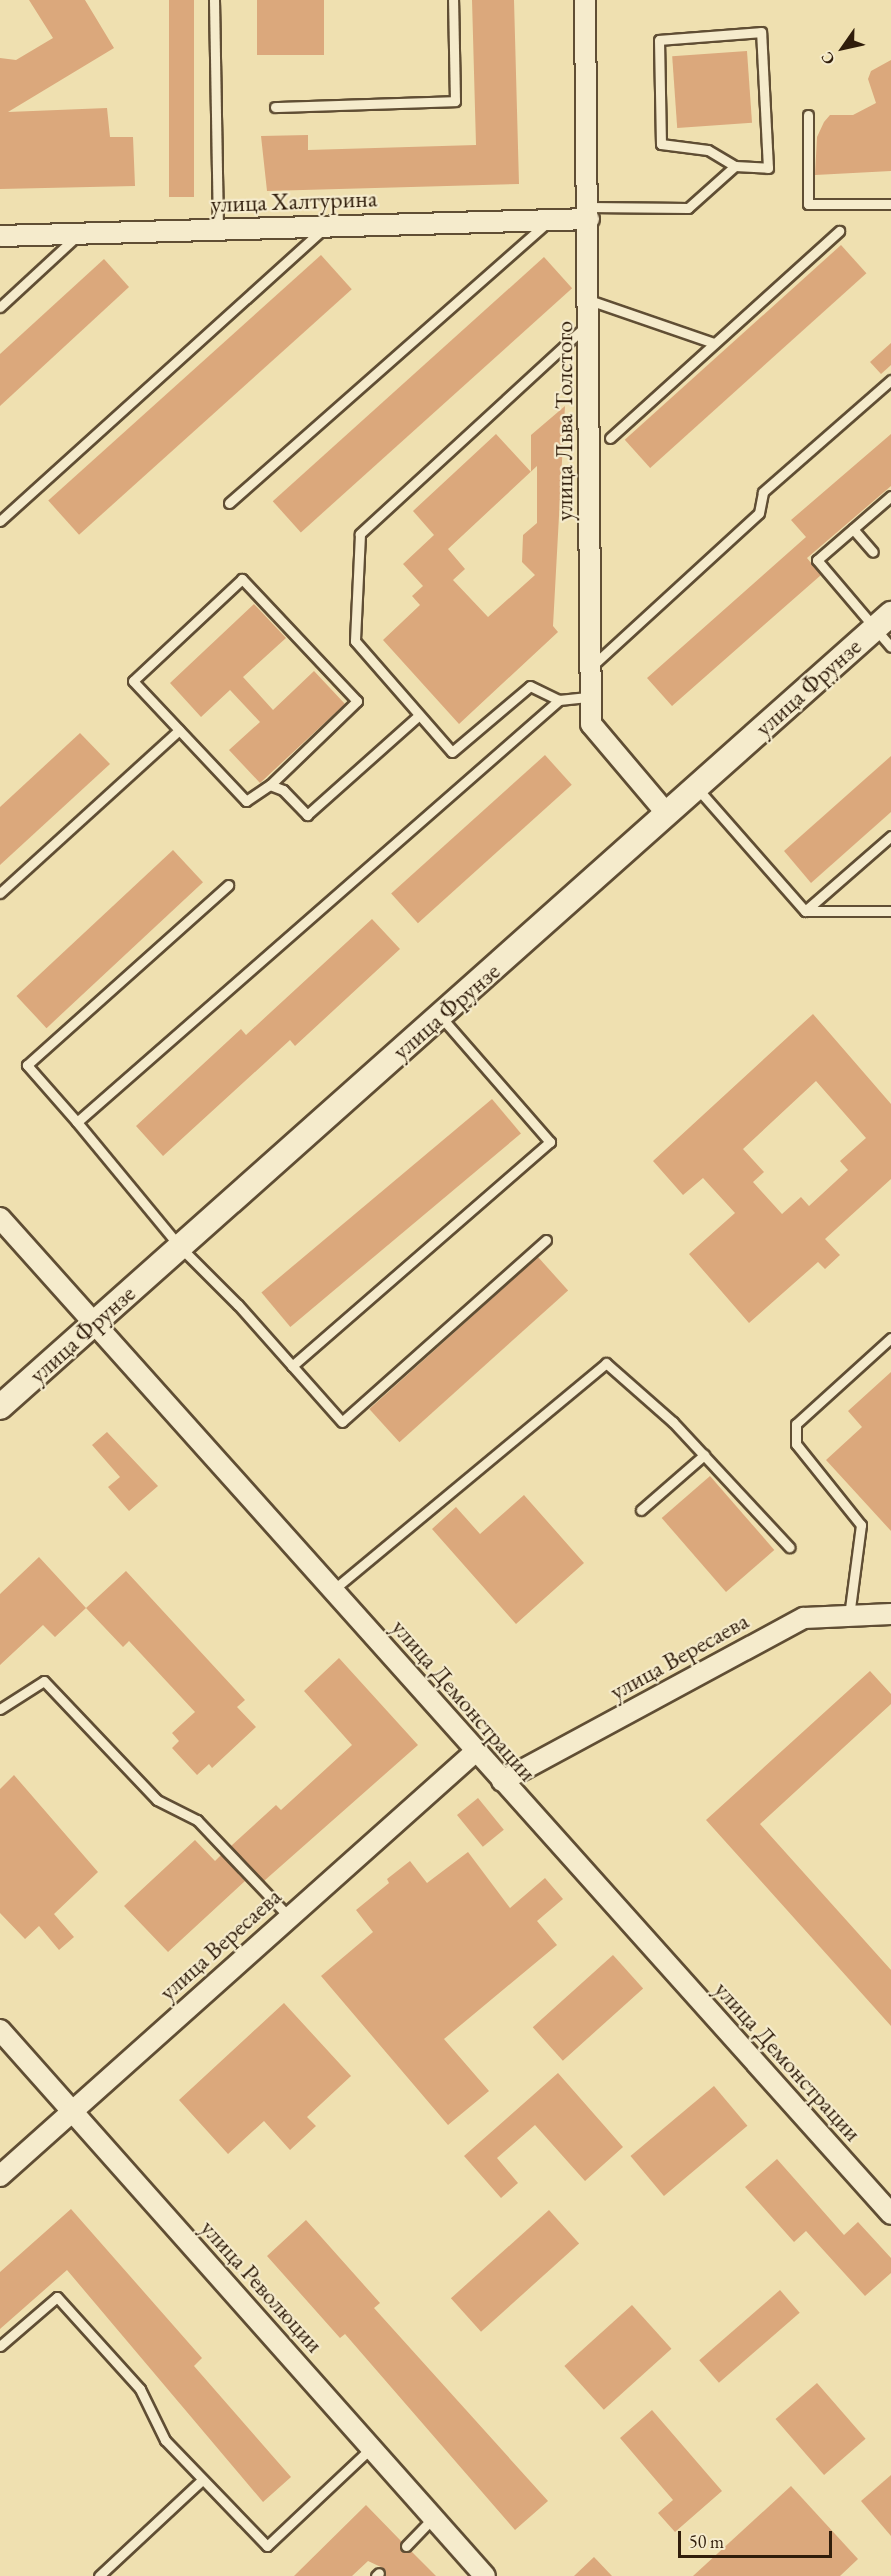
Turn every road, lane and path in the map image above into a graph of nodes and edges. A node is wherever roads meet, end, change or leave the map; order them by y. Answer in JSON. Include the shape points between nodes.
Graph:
{"nodes":[{"id":1,"x":214,"y":0,"type":"edge"},
{"id":2,"x":453,"y":0,"type":"edge"},
{"id":3,"x":585,"y":0,"type":"edge"},
{"id":4,"x":276,"y":107,"type":"dead end"},
{"id":5,"x":808,"y":115,"type":"dead end"},
{"id":6,"x":735,"y":166,"type":"junction"},
{"id":7,"x":891,"y":204,"type":"edge"},
{"id":8,"x":588,"y":213,"type":"junction"},
{"id":9,"x":551,"y":220,"type":"junction"},
{"id":10,"x":326,"y":226,"type":"junction"},
{"id":11,"x":218,"y":229,"type":"junction"},
{"id":12,"x":839,"y":231,"type":"dead end"},
{"id":13,"x":81,"y":232,"type":"junction"},
{"id":14,"x":0,"y":236,"type":"edge"},
{"id":15,"x":589,"y":300,"type":"junction"},
{"id":16,"x":0,"y":307,"type":"edge"},
{"id":17,"x":589,"y":323,"type":"junction"},
{"id":18,"x":714,"y":343,"type":"junction"},
{"id":19,"x":891,"y":380,"type":"edge"},
{"id":20,"x":610,"y":438,"type":"dead end"},
{"id":21,"x":891,"y":496,"type":"edge"},
{"id":22,"x":229,"y":503,"type":"dead end"},
{"id":23,"x":0,"y":521,"type":"edge"},
{"id":24,"x":853,"y":529,"type":"junction"},
{"id":25,"x":873,"y":552,"type":"dead end"},
{"id":26,"x":883,"y":621,"type":"edge"},
{"id":27,"x":891,"y":647,"type":"edge"},
{"id":28,"x":591,"y":667,"type":"junction"},
{"id":29,"x":590,"y":698,"type":"junction"},
{"id":30,"x":559,"y":700,"type":"junction"},
{"id":31,"x":418,"y":716,"type":"junction"},
{"id":32,"x":179,"y":730,"type":"junction"},
{"id":33,"x":270,"y":785,"type":"junction"},
{"id":34,"x":697,"y":788,"type":"junction"},
{"id":35,"x":667,"y":814,"type":"junction"},
{"id":36,"x":891,"y":836,"type":"edge"},
{"id":37,"x":228,"y":885,"type":"dead end"},
{"id":38,"x":0,"y":893,"type":"edge"},
{"id":39,"x":807,"y":911,"type":"junction"},
{"id":40,"x":891,"y":911,"type":"edge"},
{"id":41,"x":440,"y":1016,"type":"junction"},
{"id":42,"x":77,"y":1122,"type":"junction"},
{"id":43,"x":0,"y":1218,"type":"edge"},
{"id":44,"x":546,"y":1240,"type":"dead end"},
{"id":45,"x":180,"y":1247,"type":"junction"},
{"id":46,"x":95,"y":1323,"type":"junction"},
{"id":47,"x":891,"y":1338,"type":"edge"},
{"id":48,"x":292,"y":1366,"type":"junction"},
{"id":49,"x":0,"y":1407,"type":"edge"},
{"id":50,"x":704,"y":1455,"type":"junction"},
{"id":51,"x":641,"y":1510,"type":"dead end"},
{"id":52,"x":789,"y":1546,"type":"dead end"},
{"id":53,"x":333,"y":1590,"type":"junction"},
{"id":54,"x":891,"y":1614,"type":"edge"},
{"id":55,"x":849,"y":1616,"type":"junction"},
{"id":56,"x":0,"y":1709,"type":"edge"},
{"id":57,"x":476,"y":1751,"type":"junction"},
{"id":58,"x":502,"y":1780,"type":"junction"},
{"id":59,"x":289,"y":1917,"type":"junction"},
{"id":60,"x":0,"y":2030,"type":"edge"},
{"id":61,"x":71,"y":2110,"type":"junction"},
{"id":62,"x":0,"y":2176,"type":"edge"},
{"id":63,"x":891,"y":2214,"type":"edge"},
{"id":64,"x":0,"y":2346,"type":"edge"},
{"id":65,"x":371,"y":2448,"type":"junction"},
{"id":66,"x":202,"y":2480,"type":"junction"},
{"id":67,"x":433,"y":2518,"type":"junction"},
{"id":68,"x":406,"y":2546,"type":"dead end"},
{"id":69,"x":99,"y":2576,"type":"edge"},
{"id":70,"x":485,"y":2576,"type":"edge"}],
"edges":[{"from":1,"to":11,"type":"lane"},
{"from":2,"to":4,"type":"lane","via":[[455,101]]},
{"from":3,"to":8,"type":"street","name":"улица Льва Толстого"},
{"from":5,"to":7,"type":"lane","via":[[808,204]]},
{"from":6,"to":6,"type":"lane","via":[[768,168],[761,32],[659,40],[661,144],[708,150]]},
{"from":6,"to":8,"type":"lane","via":[[688,208]]},
{"from":8,"to":9,"type":"street","name":"улица Халтурина"},
{"from":8,"to":15,"type":"street","name":"улица Льва Толстого"},
{"from":9,"to":10,"type":"street","name":"улица Халтурина"},
{"from":9,"to":22,"type":"lane"},
{"from":10,"to":11,"type":"street","name":"улица Халтурина"},
{"from":10,"to":23,"type":"lane"},
{"from":11,"to":13,"type":"street","name":"улица Халтурина"},
{"from":12,"to":18,"type":"lane"},
{"from":13,"to":14,"type":"street","name":"улица Халтурина"},
{"from":13,"to":16,"type":"lane"},
{"from":15,"to":17,"type":"street","name":"улица Льва Толстого"},
{"from":15,"to":18,"type":"lane"},
{"from":17,"to":28,"type":"street","name":"улица Льва Толстого"},
{"from":17,"to":31,"type":"lane","via":[[360,534],[356,641]]},
{"from":18,"to":20,"type":"lane"},
{"from":19,"to":28,"type":"lane","via":[[763,492],[759,513]]},
{"from":21,"to":24,"type":"lane"},
{"from":24,"to":25,"type":"lane"},
{"from":24,"to":26,"type":"lane","via":[[817,560]]},
{"from":26,"to":27,"type":"lane"},
{"from":26,"to":34,"type":"street","name":"улица Фрунзе"},
{"from":28,"to":29,"type":"street","name":"улица Льва Толстого"},
{"from":29,"to":30,"type":"lane"},
{"from":29,"to":35,"type":"street","name":"улица Льва Толстого","via":[[591,724]]},
{"from":30,"to":31,"type":"lane","via":[[530,686],[452,752]]},
{"from":30,"to":42,"type":"lane"},
{"from":31,"to":33,"type":"lane","via":[[307,815],[283,790]]},
{"from":32,"to":33,"type":"lane","via":[[246,801]]},
{"from":32,"to":33,"type":"lane","via":[[133,681],[242,579],[357,701]]},
{"from":32,"to":38,"type":"lane"},
{"from":34,"to":35,"type":"street","name":"улица Фрунзе"},
{"from":34,"to":39,"type":"lane"},
{"from":35,"to":41,"type":"street","name":"улица Фрунзе"},
{"from":36,"to":39,"type":"lane"},
{"from":37,"to":42,"type":"lane","via":[[27,1065]]},
{"from":39,"to":40,"type":"lane"},
{"from":41,"to":45,"type":"street","name":"улица Фрунзе"},
{"from":41,"to":48,"type":"lane","via":[[550,1142]]},
{"from":42,"to":45,"type":"lane"},
{"from":43,"to":46,"type":"street","name":"улица Демонстрации"},
{"from":44,"to":48,"type":"lane","via":[[342,1422]]},
{"from":45,"to":46,"type":"street","name":"улица Фрунзе"},
{"from":45,"to":48,"type":"lane"},
{"from":46,"to":49,"type":"street","name":"улица Фрунзе"},
{"from":46,"to":53,"type":"street","name":"улица Демонстрации"},
{"from":47,"to":55,"type":"lane","via":[[796,1424],[796,1444],[861,1525]]},
{"from":50,"to":51,"type":"lane"},
{"from":50,"to":52,"type":"lane"},
{"from":50,"to":53,"type":"lane","via":[[606,1363]]},
{"from":53,"to":57,"type":"street","name":"улица Демонстрации"},
{"from":54,"to":55,"type":"street","name":"улица Вересаева"},
{"from":55,"to":58,"type":"street","name":"улица Вересаева","via":[[804,1618]]},
{"from":56,"to":59,"type":"lane","via":[[44,1681],[157,1800],[197,1820]]},
{"from":57,"to":58,"type":"street","name":"улица Демонстрации"},
{"from":57,"to":59,"type":"street","name":"улица Вересаева"},
{"from":58,"to":63,"type":"street","name":"улица Демонстрации"},
{"from":59,"to":61,"type":"street","name":"улица Вересаева"},
{"from":60,"to":61,"type":"street","name":"улица Революции"},
{"from":61,"to":62,"type":"street","name":"улица Вересаева"},
{"from":61,"to":65,"type":"street","name":"улица Революции"},
{"from":64,"to":66,"type":"lane","via":[[57,2297],[140,2389],[165,2440]]},
{"from":65,"to":66,"type":"lane","via":[[267,2546]]},
{"from":65,"to":67,"type":"street","name":"улица Революции"},
{"from":66,"to":69,"type":"lane"},
{"from":67,"to":68,"type":"lane"},
{"from":67,"to":70,"type":"street","name":"улица Революции"}]}
